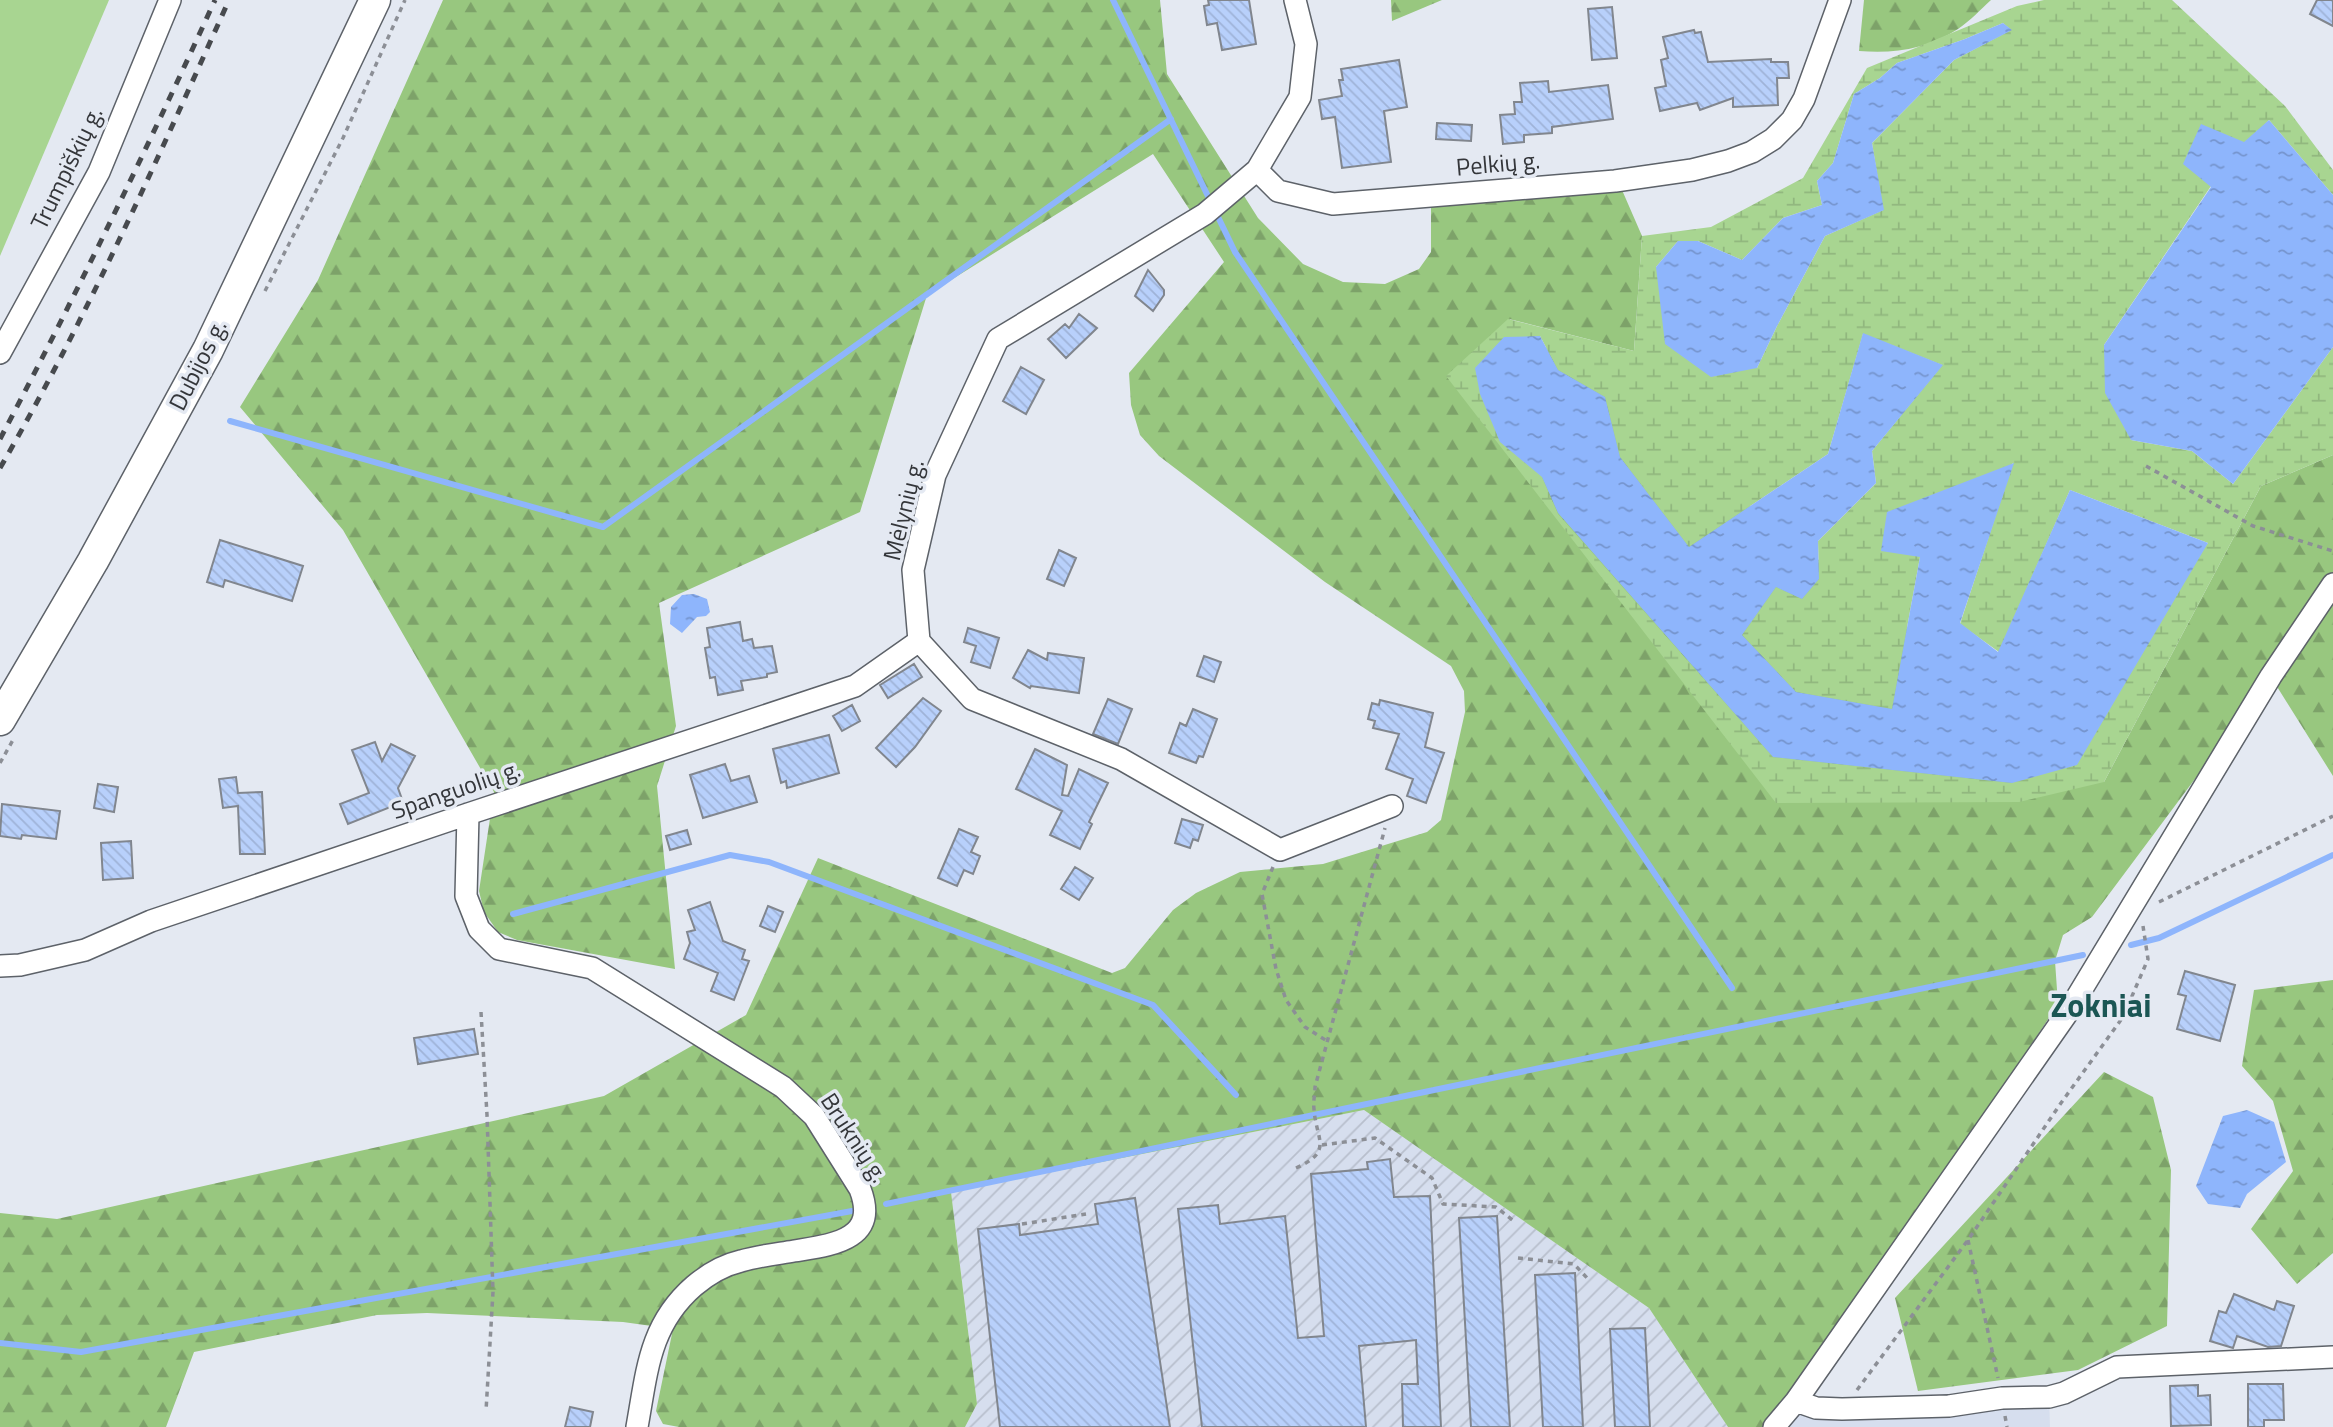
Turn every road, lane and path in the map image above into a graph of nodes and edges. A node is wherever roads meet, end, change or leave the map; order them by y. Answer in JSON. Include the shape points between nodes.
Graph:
{"nodes":[{"id":1,"x":170,"y":0,"type":"edge"},
{"id":2,"x":375,"y":0,"type":"edge"},
{"id":3,"x":1295,"y":0,"type":"edge"},
{"id":4,"x":1840,"y":0,"type":"edge"},
{"id":5,"x":1257,"y":170,"type":"junction"},
{"id":6,"x":0,"y":353,"type":"edge"},
{"id":7,"x":2146,"y":466,"type":"dead end"},
{"id":8,"x":2333,"y":551,"type":"edge"},
{"id":9,"x":2333,"y":584,"type":"edge"},
{"id":10,"x":919,"y":640,"type":"junction"},
{"id":11,"x":0,"y":720,"type":"edge"},
{"id":12,"x":1392,"y":806,"type":"joint"},
{"id":13,"x":468,"y":814,"type":"junction"},
{"id":14,"x":2333,"y":816,"type":"edge"},
{"id":15,"x":1280,"y":850,"type":"junction"},
{"id":16,"x":2133,"y":919,"type":"junction"},
{"id":17,"x":0,"y":966,"type":"edge"},
{"id":18,"x":481,"y":1012,"type":"dead end"},
{"id":19,"x":1327,"y":1041,"type":"junction"},
{"id":20,"x":1321,"y":1145,"type":"junction"},
{"id":21,"x":1296,"y":1168,"type":"dead end"},
{"id":22,"x":1086,"y":1214,"type":"dead end"},
{"id":23,"x":1515,"y":1223,"type":"dead end"},
{"id":24,"x":1022,"y":1224,"type":"dead end"},
{"id":25,"x":1968,"y":1240,"type":"junction"},
{"id":26,"x":1518,"y":1258,"type":"dead end"},
{"id":27,"x":1589,"y":1280,"type":"dead end"},
{"id":28,"x":2333,"y":1356,"type":"edge"},
{"id":29,"x":2002,"y":1398,"type":"junction"},
{"id":30,"x":1796,"y":1401,"type":"junction"},
{"id":31,"x":1842,"y":1409,"type":"junction"},
{"id":32,"x":486,"y":1410,"type":"dead end"},
{"id":33,"x":637,"y":1427,"type":"edge"},
{"id":34,"x":1774,"y":1427,"type":"edge"}],
"edges":[{"from":1,"to":6,"type":"street","name":"Trumpiškių g.","via":[[99,172]]},
{"from":2,"to":11,"type":"main road","name":"Dubijos g.","via":[[208,350]]},
{"from":3,"to":5,"type":"street","via":[[1306,44],[1300,97]]},
{"from":4,"to":5,"type":"street","name":"Pelkių g.","via":[[1792,120],[1773,139],[1728,161],[1615,181],[1333,204],[1278,191]]},
{"from":5,"to":10,"type":"street","name":"Mėlynių g.","via":[[1205,215],[998,339],[935,475],[913,570]]},
{"from":7,"to":8,"type":"path","via":[[2253,526]]},
{"from":9,"to":16,"type":"street","via":[[2271,676]]},
{"from":10,"to":13,"type":"street","name":"Spanguolių g.","via":[[855,686]]},
{"from":10,"to":15,"type":"street","via":[[972,699],[1121,759]]},
{"from":12,"to":15,"type":"street"},
{"from":12,"to":19,"type":"path"},
{"from":13,"to":17,"type":"street","name":"Spanguolių g.","via":[[151,921],[85,950]]},
{"from":13,"to":33,"type":"street","name":"Bruknių g.","via":[[466,896],[479,929],[499,949],[592,968],[783,1087],[814,1116],[865,1201],[860,1227],[841,1242],[740,1261],[695,1285],[658,1331]]},
{"from":14,"to":16,"type":"path"},
{"from":15,"to":19,"type":"path","via":[[1262,894],[1276,969],[1286,1000],[1305,1027]]},
{"from":16,"to":25,"type":"path","via":[[2148,959],[2123,1017]]},
{"from":16,"to":30,"type":"street"},
{"from":18,"to":32,"type":"path","via":[[493,1292]]},
{"from":19,"to":20,"type":"path","via":[[1315,1087]]},
{"from":20,"to":21,"type":"path","via":[[1313,1161]]},
{"from":20,"to":23,"type":"path","via":[[1375,1138],[1432,1178],[1443,1204],[1496,1207]]},
{"from":22,"to":24,"type":"path"},
{"from":25,"to":29,"type":"path"},
{"from":25,"to":31,"type":"path"},
{"from":26,"to":27,"type":"path","via":[[1574,1264]]},
{"from":28,"to":29,"type":"street","via":[[2117,1367],[2064,1393]]},
{"from":29,"to":31,"type":"street","via":[[1949,1406]]},
{"from":30,"to":31,"type":"street"},
{"from":30,"to":34,"type":"street"}]}
